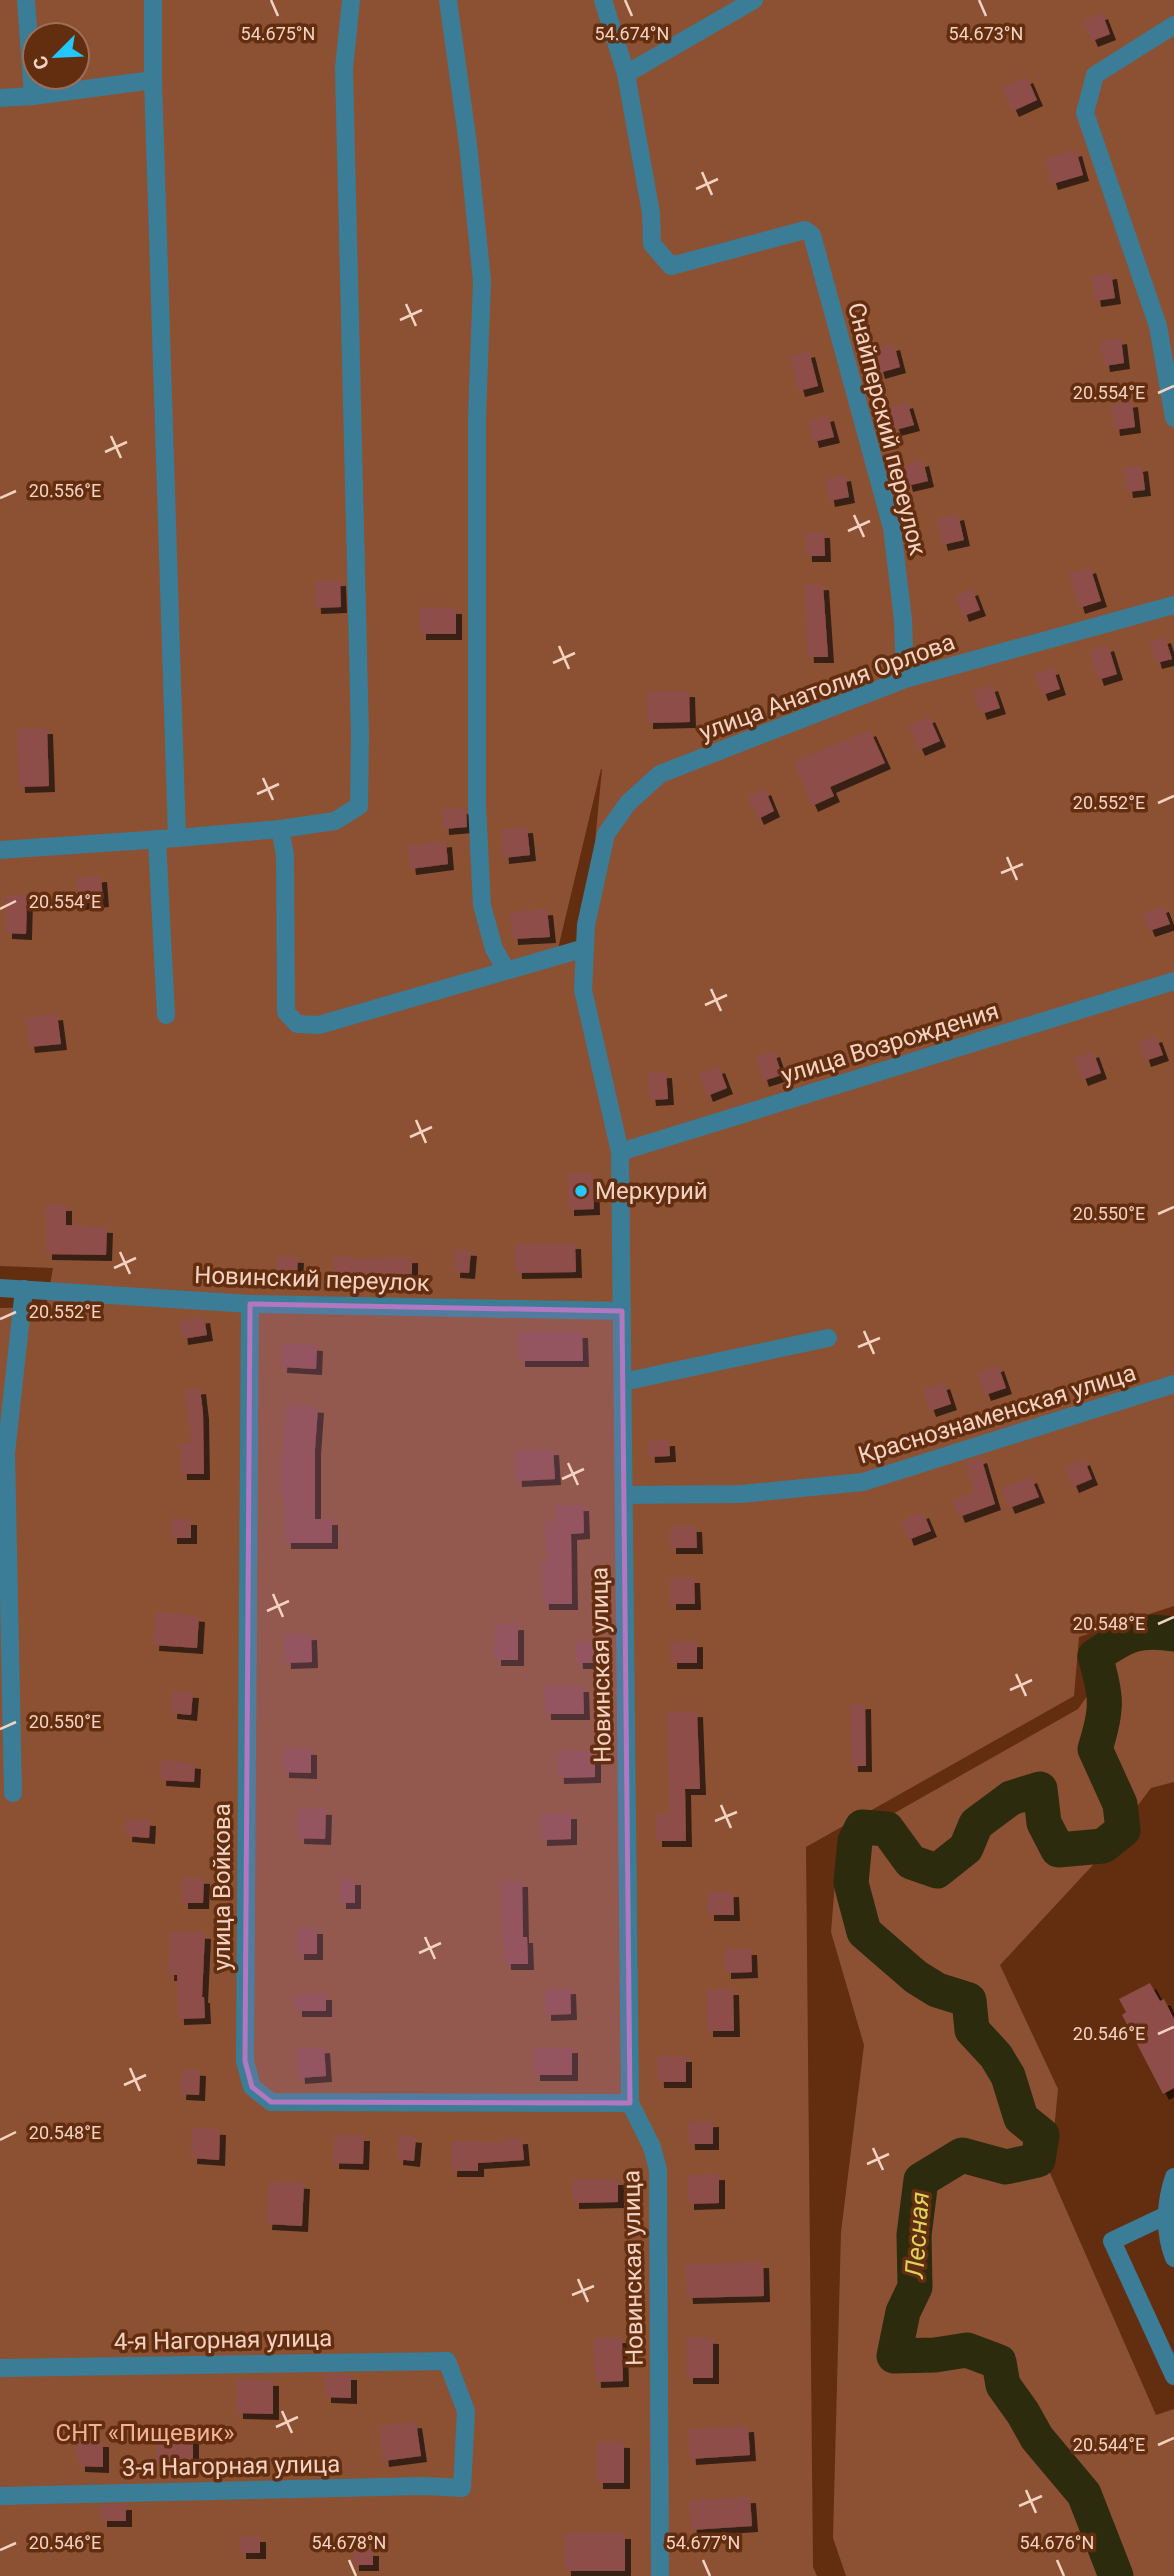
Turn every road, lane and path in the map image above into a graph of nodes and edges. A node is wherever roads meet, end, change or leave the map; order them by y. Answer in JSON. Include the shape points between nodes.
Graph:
{"nodes":[{"id":1,"x":26,"y":0,"type":"edge"},
{"id":2,"x":153,"y":0,"type":"edge"},
{"id":3,"x":351,"y":0,"type":"edge"},
{"id":4,"x":449,"y":0,"type":"edge"},
{"id":5,"x":603,"y":0,"type":"edge"},
{"id":6,"x":754,"y":0,"type":"edge"},
{"id":7,"x":1174,"y":25,"type":"edge"},
{"id":8,"x":626,"y":74,"type":"junction"},
{"id":9,"x":153,"y":80,"type":"junction"},
{"id":10,"x":33,"y":96,"type":"junction"},
{"id":11,"x":0,"y":98,"type":"edge"},
{"id":12,"x":1166,"y":325,"type":"edge"},
{"id":13,"x":1174,"y":418,"type":"edge"},
{"id":14,"x":1174,"y":605,"type":"edge"},
{"id":15,"x":905,"y":679,"type":"junction"},
{"id":16,"x":660,"y":774,"type":"joint"},
{"id":17,"x":280,"y":829,"type":"junction"},
{"id":18,"x":177,"y":838,"type":"junction"},
{"id":19,"x":157,"y":839,"type":"junction"},
{"id":20,"x":0,"y":850,"type":"edge"},
{"id":21,"x":585,"y":947,"type":"junction"},
{"id":22,"x":506,"y":970,"type":"junction"},
{"id":23,"x":1174,"y":981,"type":"edge"},
{"id":24,"x":166,"y":1016,"type":"dead end"},
{"id":25,"x":620,"y":1152,"type":"junction"},
{"id":26,"x":0,"y":1288,"type":"edge"},
{"id":27,"x":24,"y":1289,"type":"junction"},
{"id":28,"x":250,"y":1304,"type":"junction"},
{"id":29,"x":622,"y":1311,"type":"junction"},
{"id":30,"x":828,"y":1338,"type":"dead end"},
{"id":31,"x":623,"y":1382,"type":"junction"},
{"id":32,"x":1174,"y":1384,"type":"edge"},
{"id":33,"x":624,"y":1495,"type":"junction"},
{"id":34,"x":13,"y":1793,"type":"dead end"},
{"id":35,"x":630,"y":2103,"type":"junction"},
{"id":36,"x":1174,"y":2176,"type":"edge"},
{"id":37,"x":1167,"y":2215,"type":"junction"},
{"id":38,"x":1174,"y":2258,"type":"edge"},
{"id":39,"x":0,"y":2368,"type":"edge"},
{"id":40,"x":1174,"y":2376,"type":"edge"},
{"id":41,"x":462,"y":2488,"type":"joint"},
{"id":42,"x":0,"y":2496,"type":"edge"},
{"id":43,"x":660,"y":2576,"type":"edge"}],
"edges":[{"from":1,"to":10,"type":"street"},
{"from":2,"to":9,"type":"street"},
{"from":3,"to":17,"type":"street","via":[[344,69],[359,806],[335,821]]},
{"from":4,"to":22,"type":"street","via":[[482,281],[477,417],[477,805],[482,905],[494,949]]},
{"from":5,"to":8,"type":"street"},
{"from":6,"to":8,"type":"street"},
{"from":7,"to":12,"type":"street","via":[[1095,75],[1085,113]]},
{"from":8,"to":15,"type":"street","name":"Снайперский переулок","via":[[651,212],[652,244],[671,266],[805,230],[812,235],[892,528]]},
{"from":9,"to":10,"type":"street"},
{"from":9,"to":18,"type":"street"},
{"from":10,"to":11,"type":"street"},
{"from":12,"to":13,"type":"street"},
{"from":14,"to":15,"type":"street","name":"улица Анатолия Орлова"},
{"from":15,"to":16,"type":"street","name":"улица Анатолия Орлова"},
{"from":16,"to":21,"type":"street","name":"Новинская улица","via":[[628,803],[606,834]]},
{"from":17,"to":18,"type":"street"},
{"from":17,"to":22,"type":"street","via":[[285,855],[286,1012],[297,1024],[319,1025]]},
{"from":18,"to":19,"type":"street"},
{"from":19,"to":20,"type":"street"},
{"from":19,"to":24,"type":"street"},
{"from":21,"to":22,"type":"street"},
{"from":21,"to":25,"type":"street","name":"Новинская улица","via":[[583,990]]},
{"from":23,"to":25,"type":"street","name":"улица Возрождения"},
{"from":25,"to":29,"type":"street","name":"Новинская улица"},
{"from":26,"to":27,"type":"street","name":"Новинский переулок"},
{"from":27,"to":28,"type":"street","name":"Новинский переулок"},
{"from":27,"to":34,"type":"street","via":[[6,1453]]},
{"from":28,"to":29,"type":"street","name":"Новинский переулок"},
{"from":28,"to":35,"type":"street","name":"улица Войкова","via":[[245,2061],[252,2087],[271,2102]]},
{"from":29,"to":31,"type":"street","name":"Новинская улица"},
{"from":30,"to":31,"type":"street"},
{"from":31,"to":33,"type":"street","name":"Новинская улица"},
{"from":32,"to":33,"type":"street","name":"Краснознаменская улица","via":[[863,1482],[741,1494]]},
{"from":33,"to":35,"type":"street","name":"Новинская улица"},
{"from":35,"to":43,"type":"street","name":"Новинская улица","via":[[653,2147],[658,2170]]},
{"from":36,"to":37,"type":"street"},
{"from":37,"to":38,"type":"street"},
{"from":37,"to":40,"type":"street","via":[[1112,2241]]},
{"from":39,"to":41,"type":"street","name":"4-я Нагорная улица","via":[[447,2361],[466,2411]]},
{"from":41,"to":42,"type":"street","name":"3-я Нагорная улица"}]}
